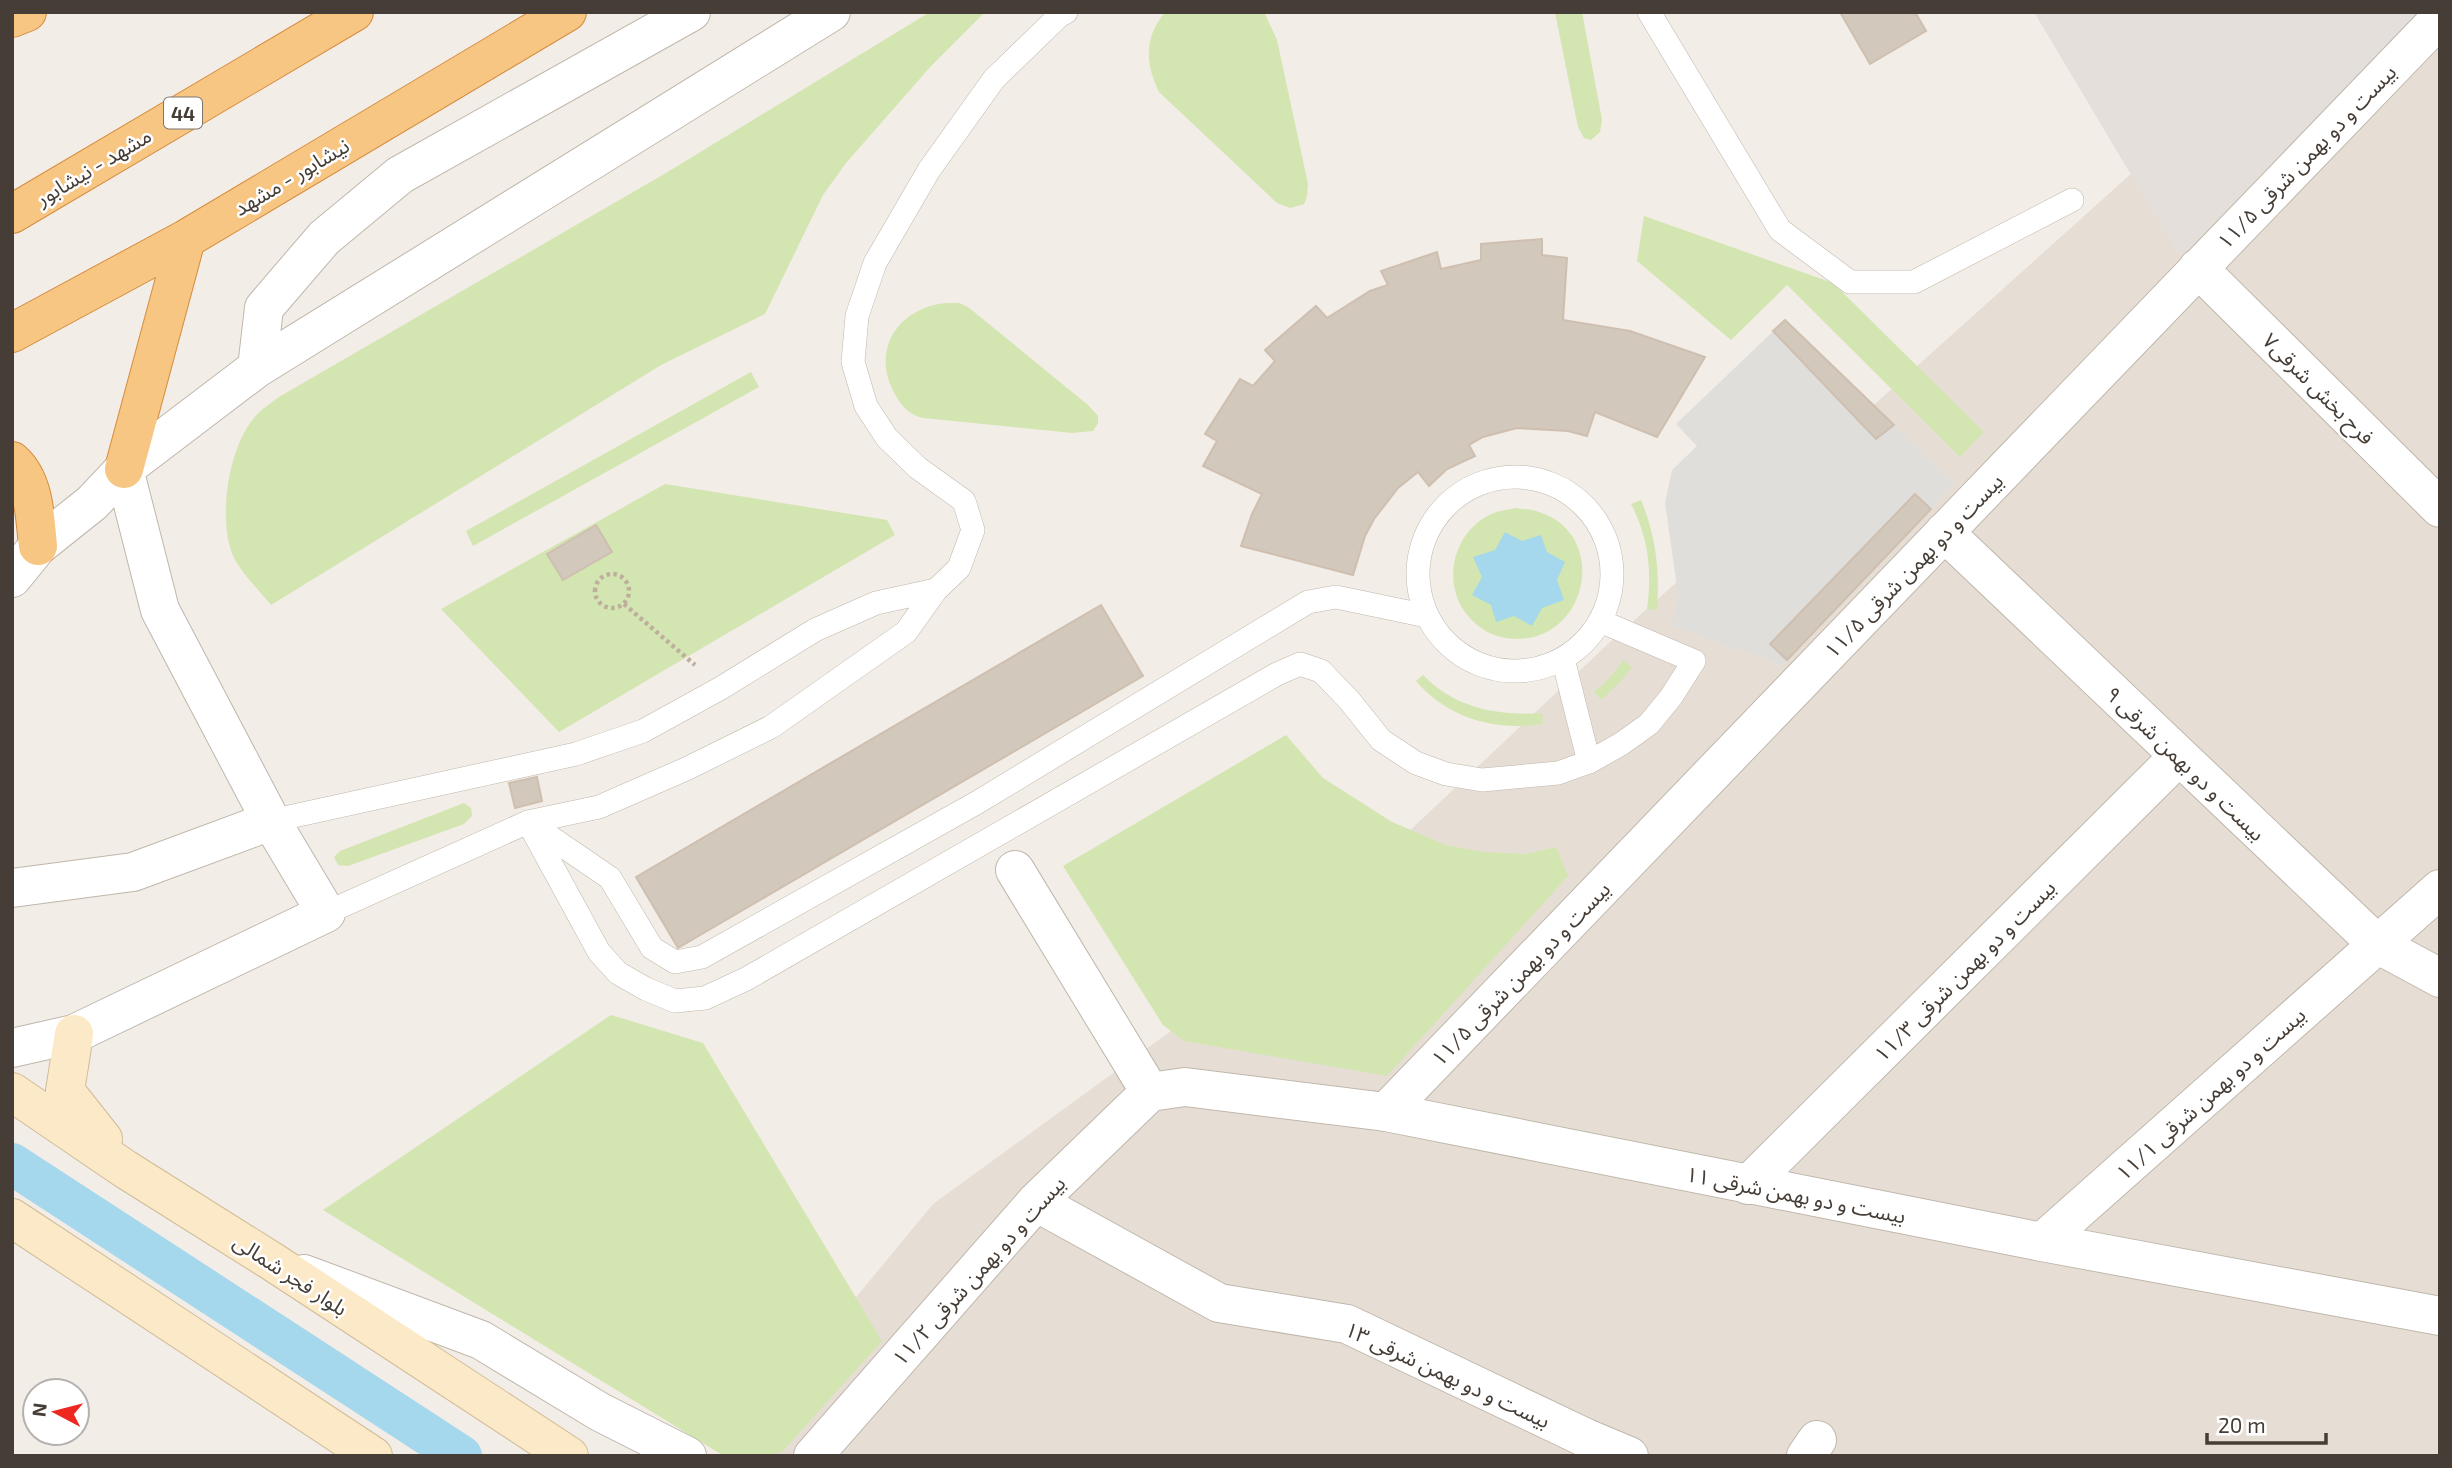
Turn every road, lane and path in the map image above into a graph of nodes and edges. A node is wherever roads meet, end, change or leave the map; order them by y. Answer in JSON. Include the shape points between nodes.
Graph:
{"nodes":[{"id":1,"x":27,"y":12,"type":"edge"},
{"id":2,"x":354,"y":12,"type":"edge"},
{"id":3,"x":566,"y":12,"type":"edge"},
{"id":4,"x":691,"y":12,"type":"edge"},
{"id":5,"x":831,"y":12,"type":"edge"},
{"id":6,"x":1066,"y":12,"type":"edge"},
{"id":7,"x":1649,"y":12,"type":"edge"},
{"id":8,"x":12,"y":18,"type":"edge"},
{"id":9,"x":2440,"y":18,"type":"edge"},
{"id":10,"x":2072,"y":200,"type":"dead end"},
{"id":11,"x":12,"y":214,"type":"edge"},
{"id":12,"x":186,"y":239,"type":"junction"},
{"id":13,"x":2198,"y":268,"type":"junction"},
{"id":14,"x":12,"y":333,"type":"edge"},
{"id":15,"x":257,"y":368,"type":"junction"},
{"id":16,"x":12,"y":461,"type":"edge"},
{"id":17,"x":124,"y":469,"type":"junction"},
{"id":18,"x":2440,"y":508,"type":"edge"},
{"id":19,"x":1944,"y":532,"type":"junction"},
{"id":20,"x":38,"y":546,"type":"junction"},
{"id":21,"x":12,"y":578,"type":"edge"},
{"id":22,"x":936,"y":590,"type":"junction"},
{"id":23,"x":624,"y":604,"type":"junction"},
{"id":24,"x":1427,"y":616,"type":"junction"},
{"id":25,"x":1601,"y":621,"type":"junction"},
{"id":26,"x":1563,"y":659,"type":"junction"},
{"id":27,"x":721,"y":688,"type":"junction"},
{"id":28,"x":2179,"y":756,"type":"junction"},
{"id":29,"x":1589,"y":762,"type":"junction"},
{"id":30,"x":271,"y":821,"type":"junction"},
{"id":31,"x":528,"y":822,"type":"junction"},
{"id":32,"x":1016,"y":870,"type":"dead end"},
{"id":33,"x":12,"y":888,"type":"edge"},
{"id":34,"x":2440,"y":889,"type":"edge"},
{"id":35,"x":326,"y":913,"type":"junction"},
{"id":36,"x":2377,"y":944,"type":"junction"},
{"id":37,"x":2440,"y":978,"type":"edge"},
{"id":38,"x":74,"y":1034,"type":"junction"},
{"id":39,"x":12,"y":1048,"type":"edge"},
{"id":40,"x":12,"y":1092,"type":"edge"},
{"id":41,"x":1150,"y":1092,"type":"junction"},
{"id":42,"x":1386,"y":1112,"type":"junction"},
{"id":43,"x":125,"y":1168,"type":"junction"},
{"id":44,"x":1748,"y":1185,"type":"junction"},
{"id":45,"x":1036,"y":1202,"type":"junction"},
{"id":46,"x":12,"y":1218,"type":"edge"},
{"id":47,"x":2042,"y":1242,"type":"junction"},
{"id":48,"x":273,"y":1262,"type":"junction"},
{"id":49,"x":2440,"y":1315,"type":"edge"},
{"id":50,"x":1580,"y":1447,"type":"edge"},
{"id":51,"x":373,"y":1456,"type":"edge"},
{"id":52,"x":569,"y":1456,"type":"edge"},
{"id":53,"x":687,"y":1456,"type":"edge"},
{"id":54,"x":813,"y":1456,"type":"edge"},
{"id":55,"x":1629,"y":1456,"type":"edge"}],
"edges":[{"from":1,"to":8,"type":"highway"},
{"from":2,"to":11,"type":"highway","name":"مشهد - نیشابور","number":"44"},
{"from":3,"to":12,"type":"highway","name":"نیشابور - مشهد"},
{"from":4,"to":15,"type":"street","via":[[400,175],[324,238],[264,308]]},
{"from":5,"to":15,"type":"street"},
{"from":6,"to":22,"type":"lane","via":[[994,79],[929,170],[875,263],[857,316],[853,362],[866,406],[887,438],[918,468],[964,501],[973,530],[959,568]]},
{"from":7,"to":10,"type":"lane","via":[[1780,229],[1850,282],[1914,282]]},
{"from":9,"to":13,"type":"street","name":"بیست و دو بهمن شرقی ۱۱/۵"},
{"from":12,"to":14,"type":"highway","name":"نیشابور - مشهد"},
{"from":12,"to":17,"type":"highway"},
{"from":13,"to":18,"type":"street","name":"فرح بخش شرقی۷"},
{"from":13,"to":19,"type":"street","name":"بیست و دو بهمن شرقی ۱۱/۵"},
{"from":15,"to":17,"type":"street"},
{"from":16,"to":20,"type":"highway","via":[[21,469],[32,499]]},
{"from":17,"to":20,"type":"street","via":[[92,503]]},
{"from":17,"to":30,"type":"street","via":[[160,610]]},
{"from":19,"to":28,"type":"street","name":"بیست و دو بهمن شرقی ۹"},
{"from":19,"to":42,"type":"street","name":"بیست و دو بهمن شرقی ۱۱/۵"},
{"from":20,"to":21,"type":"street"},
{"from":22,"to":27,"type":"lane","via":[[876,603],[827,625]]},
{"from":22,"to":31,"type":"lane","via":[[906,632],[771,727],[599,807]]},
{"from":23,"to":23,"type":"path","via":[[630,594],[625,578],[614,573],[602,576],[595,592],[599,603],[609,608]]},
{"from":23,"to":27,"type":"path"},
{"from":24,"to":25,"type":"lane","via":[[1419,587],[1420,556],[1430,527],[1449,503],[1474,486],[1503,477],[1534,478],[1563,489],[1587,507],[1604,532],[1612,562],[1611,593]]},
{"from":24,"to":26,"type":"lane","via":[[1446,643],[1471,661],[1491,668],[1533,671]]},
{"from":24,"to":31,"type":"lane","via":[[1336,597],[1308,602],[978,802],[702,957],[675,962],[652,948],[610,878]]},
{"from":25,"to":26,"type":"lane","via":[[1585,643]]},
{"from":25,"to":29,"type":"lane","via":[[1694,661],[1649,724]]},
{"from":26,"to":29,"type":"lane"},
{"from":27,"to":30,"type":"lane","via":[[643,731],[576,754]]},
{"from":28,"to":36,"type":"street","name":"بیست و دو بهمن شرقی ۹"},
{"from":28,"to":44,"type":"street","name":"بیست و دو بهمن شرقی ۱۱/۳"},
{"from":29,"to":31,"type":"lane","via":[[1558,773],[1482,780],[1446,774],[1416,763],[1381,740],[1321,671],[1300,664],[746,979],[705,998],[675,1001],[618,973],[599,952]]},
{"from":30,"to":33,"type":"street","via":[[133,872]]},
{"from":30,"to":35,"type":"street"},
{"from":31,"to":35,"type":"lane"},
{"from":32,"to":41,"type":"street"},
{"from":34,"to":36,"type":"street","name":"بیست و دو بهمن شرقی ۱۱/۱"},
{"from":35,"to":38,"type":"street"},
{"from":36,"to":37,"type":"street","name":"بیست و دو بهمن شرقی ۹"},
{"from":36,"to":47,"type":"street","name":"بیست و دو بهمن شرقی ۱۱/۱"},
{"from":38,"to":39,"type":"street"},
{"from":38,"to":43,"type":"main road","via":[[65,1091]]},
{"from":40,"to":43,"type":"main road","name":"بلوار فجر شمالی"},
{"from":41,"to":42,"type":"street","name":"بیست و دو بهمن شرقی ۱۱","via":[[1185,1087]]},
{"from":41,"to":45,"type":"street","name":"بیست و دو بهمن شرقی ۱۱/۲"},
{"from":42,"to":44,"type":"street","name":"بیست و دو بهمن شرقی ۱۱"},
{"from":43,"to":48,"type":"main road","name":"بلوار فجر شمالی"},
{"from":44,"to":47,"type":"street","name":"بیست و دو بهمن شرقی ۱۱"},
{"from":45,"to":50,"type":"street","name":"بیست و دو بهمن شرقی ۱۳","via":[[1219,1303],[1347,1324]]},
{"from":45,"to":54,"type":"street","name":"بیست و دو بهمن شرقی ۱۱/۲"},
{"from":46,"to":51,"type":"main road"},
{"from":47,"to":49,"type":"street","name":"بیست و دو بهمن شرقی ۱۱"},
{"from":48,"to":52,"type":"main road","name":"بلوار فجر شمالی"},
{"from":48,"to":53,"type":"street","via":[[481,1340],[600,1412]]},
{"from":50,"to":55,"type":"street","name":"بیست و دو بهمن شرقی ۱۳"}]}
